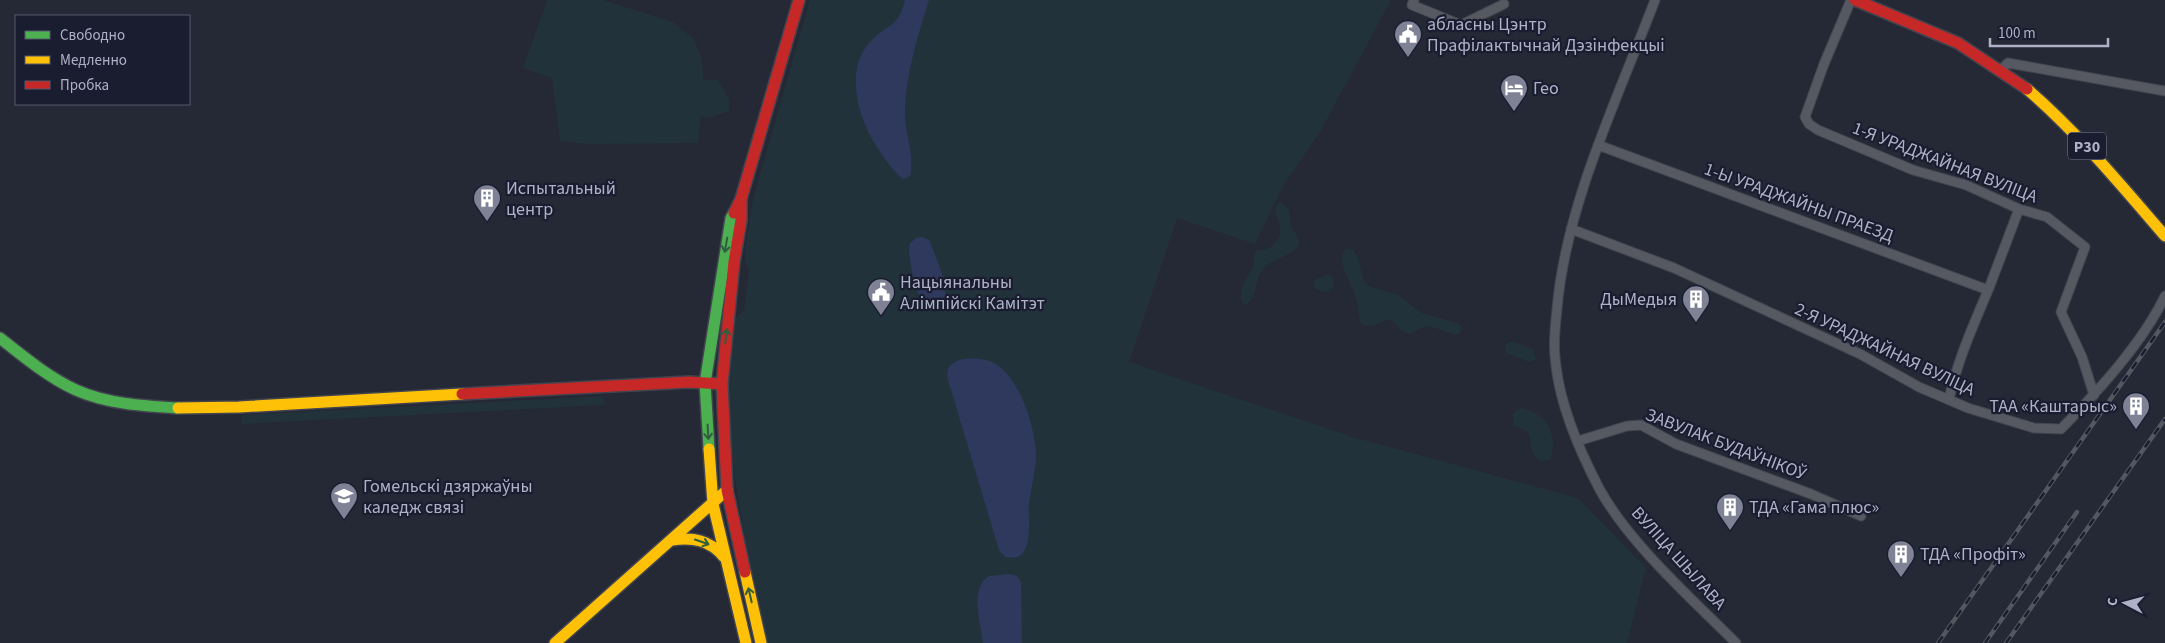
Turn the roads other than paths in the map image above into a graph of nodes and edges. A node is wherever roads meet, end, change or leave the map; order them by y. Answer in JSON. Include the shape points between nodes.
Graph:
{"nodes":[{"id":1,"x":799,"y":0,"type":"edge"},
{"id":2,"x":1414,"y":0,"type":"edge"},
{"id":3,"x":1655,"y":0,"type":"edge"},
{"id":4,"x":1851,"y":0,"type":"edge"},
{"id":5,"x":1855,"y":0,"type":"edge"},
{"id":6,"x":1504,"y":4,"type":"dead end"},
{"id":7,"x":2001,"y":70,"type":"junction"},
{"id":8,"x":2165,"y":91,"type":"edge"},
{"id":9,"x":1598,"y":145,"type":"junction"},
{"id":10,"x":741,"y":199,"type":"junction"},
{"id":11,"x":2019,"y":209,"type":"junction"},
{"id":12,"x":1571,"y":229,"type":"junction"},
{"id":13,"x":2164,"y":234,"type":"edge"},
{"id":14,"x":1988,"y":290,"type":"junction"},
{"id":15,"x":2165,"y":296,"type":"edge"},
{"id":16,"x":0,"y":338,"type":"edge"},
{"id":17,"x":706,"y":383,"type":"junction"},
{"id":18,"x":722,"y":384,"type":"junction"},
{"id":19,"x":2094,"y":396,"type":"junction"},
{"id":20,"x":1948,"y":399,"type":"junction"},
{"id":21,"x":1578,"y":441,"type":"junction"},
{"id":22,"x":727,"y":490,"type":"junction"},
{"id":23,"x":712,"y":504,"type":"junction"},
{"id":24,"x":1861,"y":516,"type":"dead end"},
{"id":25,"x":672,"y":540,"type":"junction"},
{"id":26,"x":726,"y":559,"type":"junction"},
{"id":27,"x":556,"y":643,"type":"edge"},
{"id":28,"x":746,"y":643,"type":"edge"},
{"id":29,"x":761,"y":643,"type":"edge"},
{"id":30,"x":1736,"y":643,"type":"edge"}],
"edges":[{"from":1,"to":10,"type":"main road"},
{"from":2,"to":6,"type":"street","via":[[1412,5],[1461,25]]},
{"from":3,"to":9,"type":"street","name":"ВУЛІЦА ШЫЛАВА"},
{"from":4,"to":11,"type":"street","name":"1-Я УРАДЖАЙНАЯ ВУЛІЦА","via":[[1805,117],[1818,130],[1913,170],[1966,185]]},
{"from":5,"to":7,"type":"main road","number":"Р30","via":[[1938,33]]},
{"from":7,"to":8,"type":"street","via":[[2008,63]]},
{"from":7,"to":13,"type":"main road","number":"Р30","via":[[2057,115]]},
{"from":9,"to":12,"type":"street","name":"ВУЛІЦА ШЫЛАВА"},
{"from":9,"to":14,"type":"street","name":"1-Ы УРАДЖАЙНЫ ПРАЕЗД"},
{"from":10,"to":17,"type":"main road","one_way":true,"via":[[731,218],[716,298]]},
{"from":18,"to":10,"type":"main road","one_way":true},
{"from":11,"to":14,"type":"street"},
{"from":11,"to":19,"type":"street","name":"1-Я УРАДЖАЙНАЯ ВУЛІЦА","via":[[2047,217],[2085,247],[2061,312],[2082,357]]},
{"from":12,"to":20,"type":"street","name":"2-Я УРАДЖАЙНАЯ ВУЛІЦА","via":[[1674,268],[1860,354],[1919,387]]},
{"from":12,"to":21,"type":"street","name":"ВУЛІЦА ШЫЛАВА","via":[[1561,277],[1554,348],[1561,395]]},
{"from":14,"to":20,"type":"street","via":[[1959,360]]},
{"from":15,"to":19,"type":"street","name":"2-Я УРАДЖАЙНАЯ ВУЛІЦА","via":[[2155,318]]},
{"from":16,"to":17,"type":"main road","via":[[49,375],[87,395],[123,404],[195,410]]},
{"from":17,"to":18,"type":"main road"},
{"from":17,"to":23,"type":"main road","one_way":true},
{"from":18,"to":22,"type":"main road"},
{"from":19,"to":20,"type":"street","name":"2-Я УРАДЖАЙНАЯ ВУЛІЦА","via":[[2061,429],[2034,428]]},
{"from":21,"to":24,"type":"street","name":"ЗАВУЛАК БУДАЎНІКОЎ","via":[[1641,425],[1676,444],[1812,494]]},
{"from":21,"to":30,"type":"street","name":"ВУЛІЦА ШЫЛАВА","via":[[1601,491],[1628,530]]},
{"from":22,"to":23,"type":"main road"},
{"from":29,"to":22,"type":"main road","one_way":true},
{"from":23,"to":25,"type":"main road"},
{"from":23,"to":26,"type":"main road"},
{"from":25,"to":26,"type":"main road","one_way":true,"via":[[685,537],[703,540],[718,549]]},
{"from":25,"to":27,"type":"main road"},
{"from":26,"to":28,"type":"main road"}]}
